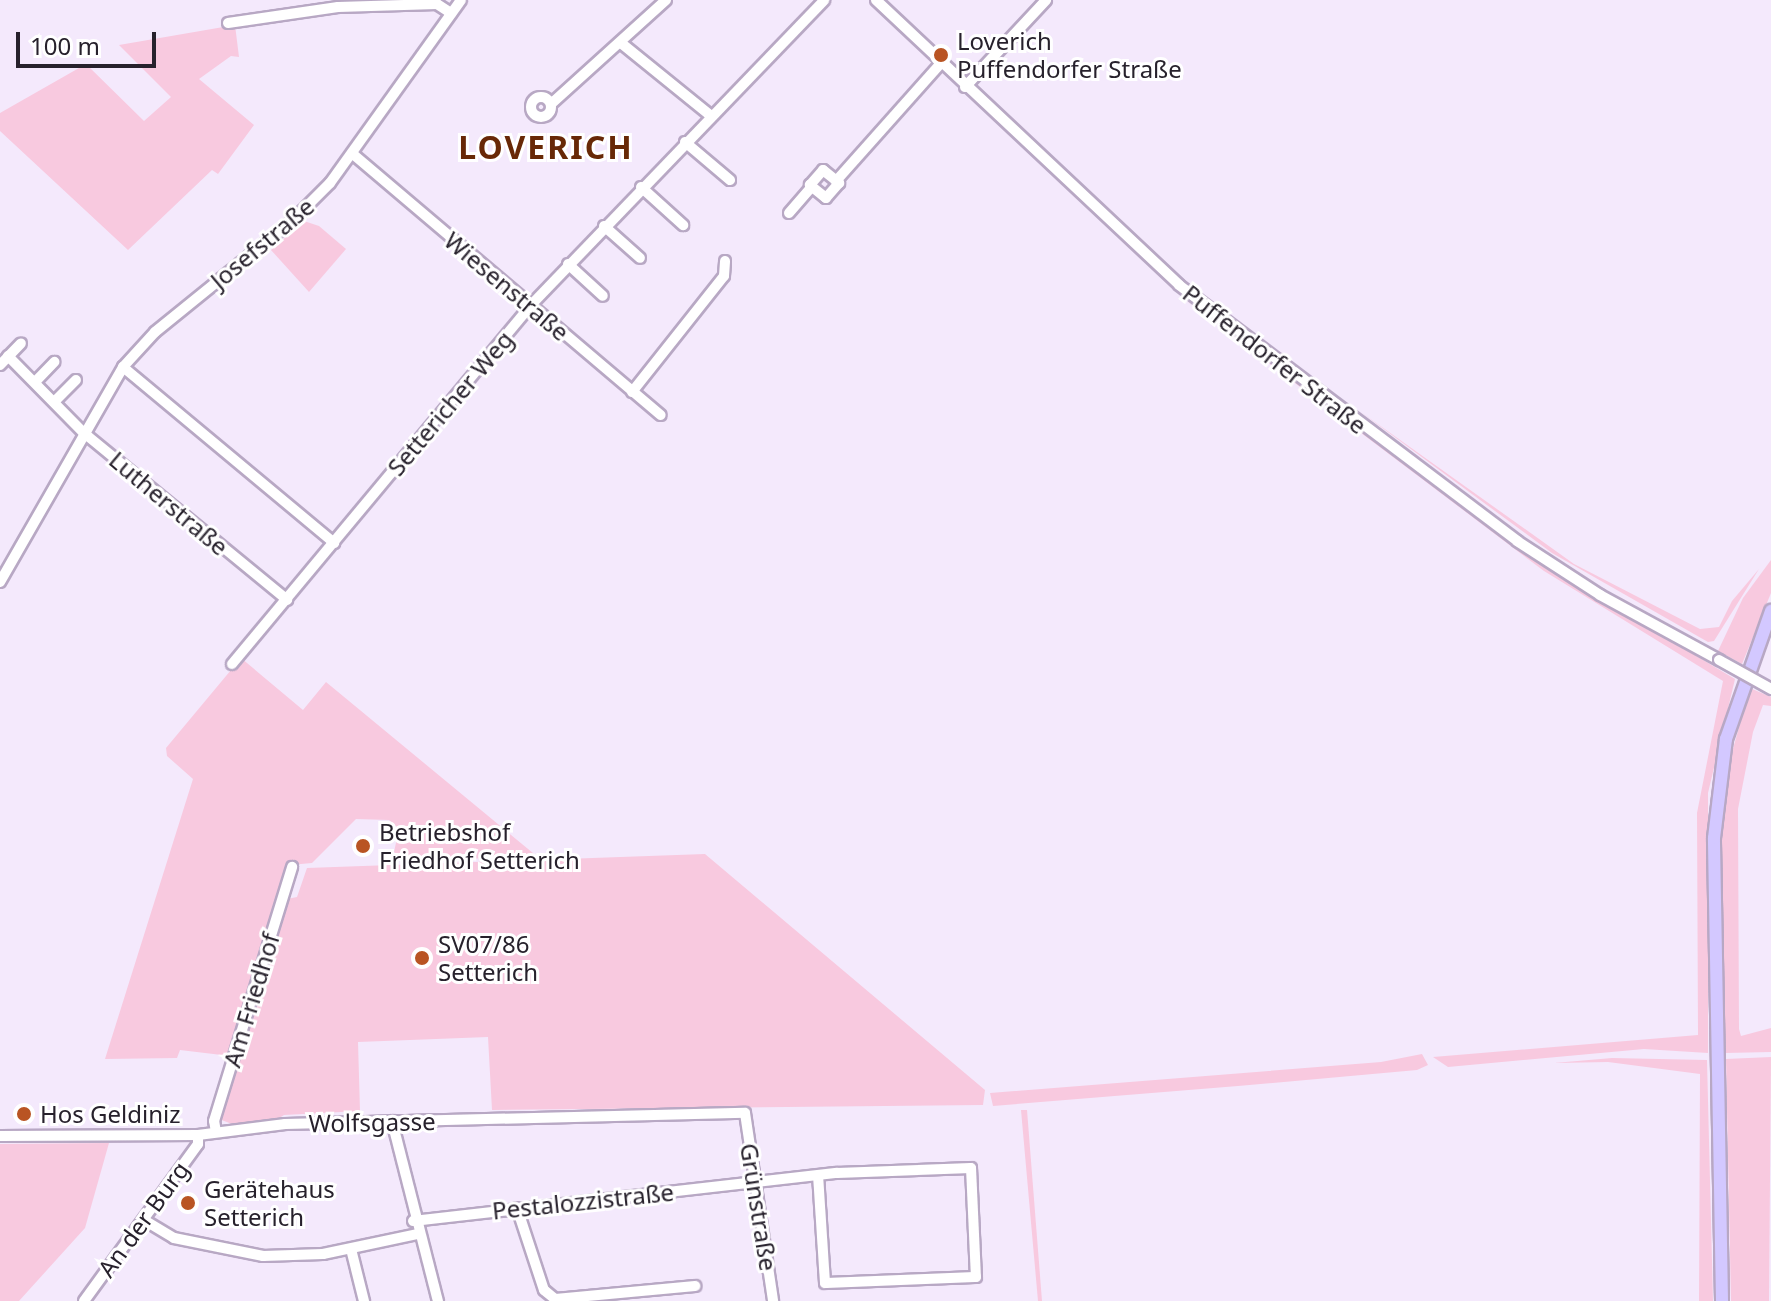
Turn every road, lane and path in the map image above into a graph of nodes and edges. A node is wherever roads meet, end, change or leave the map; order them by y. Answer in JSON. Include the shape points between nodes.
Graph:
{"nodes":[{"id":1,"x":461,"y":0,"type":"edge"},
{"id":2,"x":669,"y":0,"type":"edge"},
{"id":3,"x":679,"y":0,"type":"edge"},
{"id":4,"x":824,"y":0,"type":"edge"},
{"id":5,"x":876,"y":0,"type":"edge"},
{"id":6,"x":1046,"y":0,"type":"edge"},
{"id":7,"x":338,"y":3,"type":"edge"},
{"id":8,"x":451,"y":13,"type":"junction"},
{"id":9,"x":228,"y":23,"type":"dead end"},
{"id":10,"x":621,"y":43,"type":"junction"},
{"id":11,"x":941,"y":63,"type":"junction"},
{"id":12,"x":965,"y":87,"type":"junction"},
{"id":13,"x":551,"y":104,"type":"dead end"},
{"id":14,"x":710,"y":115,"type":"junction"},
{"id":15,"x":685,"y":142,"type":"junction"},
{"id":16,"x":354,"y":155,"type":"junction"},
{"id":17,"x":730,"y":180,"type":"dead end"},
{"id":18,"x":836,"y":181,"type":"junction"},
{"id":19,"x":641,"y":187,"type":"junction"},
{"id":20,"x":812,"y":187,"type":"junction"},
{"id":21,"x":789,"y":213,"type":"dead end"},
{"id":22,"x":683,"y":225,"type":"dead end"},
{"id":23,"x":604,"y":226,"type":"junction"},
{"id":24,"x":640,"y":258,"type":"dead end"},
{"id":25,"x":725,"y":261,"type":"dead end"},
{"id":26,"x":568,"y":264,"type":"junction"},
{"id":27,"x":603,"y":296,"type":"dead end"},
{"id":28,"x":531,"y":305,"type":"junction"},
{"id":29,"x":21,"y":343,"type":"dead end"},
{"id":30,"x":4,"y":360,"type":"edge"},
{"id":31,"x":54,"y":362,"type":"dead end"},
{"id":32,"x":123,"y":367,"type":"junction"},
{"id":33,"x":76,"y":380,"type":"dead end"},
{"id":34,"x":35,"y":382,"type":"junction"},
{"id":35,"x":632,"y":392,"type":"junction"},
{"id":36,"x":54,"y":402,"type":"junction"},
{"id":37,"x":661,"y":415,"type":"dead end"},
{"id":38,"x":84,"y":433,"type":"junction"},
{"id":39,"x":334,"y":543,"type":"junction"},
{"id":40,"x":0,"y":582,"type":"edge"},
{"id":41,"x":287,"y":600,"type":"junction"},
{"id":42,"x":1771,"y":611,"type":"edge"},
{"id":43,"x":232,"y":664,"type":"dead end"},
{"id":44,"x":1771,"y":689,"type":"edge"},
{"id":45,"x":292,"y":867,"type":"dead end"},
{"id":46,"x":745,"y":1113,"type":"joint"},
{"id":47,"x":392,"y":1121,"type":"junction"},
{"id":48,"x":216,"y":1132,"type":"junction"},
{"id":49,"x":198,"y":1135,"type":"junction"},
{"id":50,"x":0,"y":1136,"type":"edge"},
{"id":51,"x":818,"y":1176,"type":"junction"},
{"id":52,"x":754,"y":1183,"type":"junction"},
{"id":53,"x":517,"y":1208,"type":"junction"},
{"id":54,"x":144,"y":1220,"type":"junction"},
{"id":55,"x":413,"y":1221,"type":"junction"},
{"id":56,"x":417,"y":1234,"type":"junction"},
{"id":57,"x":351,"y":1249,"type":"junction"},
{"id":58,"x":695,"y":1286,"type":"dead end"},
{"id":59,"x":84,"y":1301,"type":"edge"},
{"id":60,"x":364,"y":1301,"type":"edge"},
{"id":61,"x":438,"y":1301,"type":"edge"},
{"id":62,"x":773,"y":1301,"type":"edge"},
{"id":63,"x":1722,"y":1301,"type":"edge"}],
"edges":[{"from":1,"to":8,"type":"street","name":"Josefstraße"},
{"from":2,"to":3,"type":"street"},
{"from":2,"to":10,"type":"street"},
{"from":4,"to":14,"type":"street","name":"Settericher Weg"},
{"from":5,"to":11,"type":"street","name":"Puffendorfer Straße"},
{"from":6,"to":12,"type":"street"},
{"from":7,"to":8,"type":"street","via":[[437,4]]},
{"from":7,"to":9,"type":"street"},
{"from":8,"to":16,"type":"street","name":"Josefstraße"},
{"from":10,"to":13,"type":"street"},
{"from":10,"to":14,"type":"street"},
{"from":11,"to":12,"type":"street","name":"Puffendorfer Straße"},
{"from":11,"to":18,"type":"street"},
{"from":12,"to":44,"type":"street","name":"Puffendorfer Straße","bridge":true,"via":[[1123,237],[1297,378],[1546,560]]},
{"from":14,"to":15,"type":"street","name":"Settericher Weg"},
{"from":15,"to":17,"type":"street"},
{"from":15,"to":19,"type":"street","name":"Settericher Weg"},
{"from":16,"to":28,"type":"street","name":"Wiesenstraße"},
{"from":16,"to":32,"type":"street","name":"Josefstraße","via":[[310,205],[155,332]]},
{"from":18,"to":20,"type":"street","via":[[823,170]]},
{"from":18,"to":20,"type":"street","via":[[826,198]]},
{"from":19,"to":22,"type":"street"},
{"from":19,"to":23,"type":"street","name":"Settericher Weg"},
{"from":20,"to":21,"type":"street"},
{"from":23,"to":24,"type":"street"},
{"from":23,"to":26,"type":"street","name":"Settericher Weg"},
{"from":25,"to":35,"type":"street","via":[[724,276]]},
{"from":26,"to":27,"type":"street"},
{"from":26,"to":28,"type":"street","name":"Settericher Weg"},
{"from":28,"to":35,"type":"street","name":"Wiesenstraße"},
{"from":28,"to":39,"type":"street","name":"Settericher Weg"},
{"from":29,"to":30,"type":"street","name":"Lutherstraße"},
{"from":30,"to":34,"type":"street","name":"Lutherstraße"},
{"from":31,"to":34,"type":"street"},
{"from":32,"to":38,"type":"street","name":"Josefstraße"},
{"from":32,"to":39,"type":"street"},
{"from":33,"to":36,"type":"street"},
{"from":34,"to":36,"type":"street","name":"Lutherstraße"},
{"from":35,"to":37,"type":"street","name":"Wiesenstraße"},
{"from":36,"to":38,"type":"street","name":"Lutherstraße"},
{"from":38,"to":40,"type":"street","name":"Josefstraße"},
{"from":38,"to":41,"type":"street","name":"Lutherstraße"},
{"from":39,"to":41,"type":"street","name":"Settericher Weg"},
{"from":41,"to":43,"type":"street","name":"Settericher Weg"},
{"from":42,"to":63,"type":"main road","via":[[1726,739],[1714,838]]},
{"from":45,"to":48,"type":"street","name":"Am Friedhof","via":[[214,1121]]},
{"from":46,"to":47,"type":"street","name":"Wolfsgasse"},
{"from":46,"to":52,"type":"street","name":"Grünstraße"},
{"from":47,"to":48,"type":"street","name":"Wolfsgasse"},
{"from":47,"to":55,"type":"street"},
{"from":48,"to":49,"type":"street","name":"Wolfsgasse"},
{"from":49,"to":50,"type":"street","name":"Wolfsgasse"},
{"from":49,"to":54,"type":"street","name":"An der Burg","via":[[198,1144]]},
{"from":51,"to":51,"type":"street","name":"Pestalozzistraße","via":[[971,1168],[976,1277],[825,1283]]},
{"from":51,"to":52,"type":"street","name":"Pestalozzistraße"},
{"from":52,"to":53,"type":"street","name":"Pestalozzistraße"},
{"from":52,"to":62,"type":"street","name":"Grünstraße"},
{"from":53,"to":55,"type":"street","name":"Pestalozzistraße"},
{"from":53,"to":58,"type":"street","via":[[544,1290],[555,1299]]},
{"from":54,"to":57,"type":"street","via":[[174,1238],[234,1252],[291,1257]]},
{"from":54,"to":59,"type":"street","name":"An der Burg"},
{"from":55,"to":56,"type":"street"},
{"from":56,"to":57,"type":"street"},
{"from":56,"to":61,"type":"street"},
{"from":57,"to":60,"type":"street"}]}
